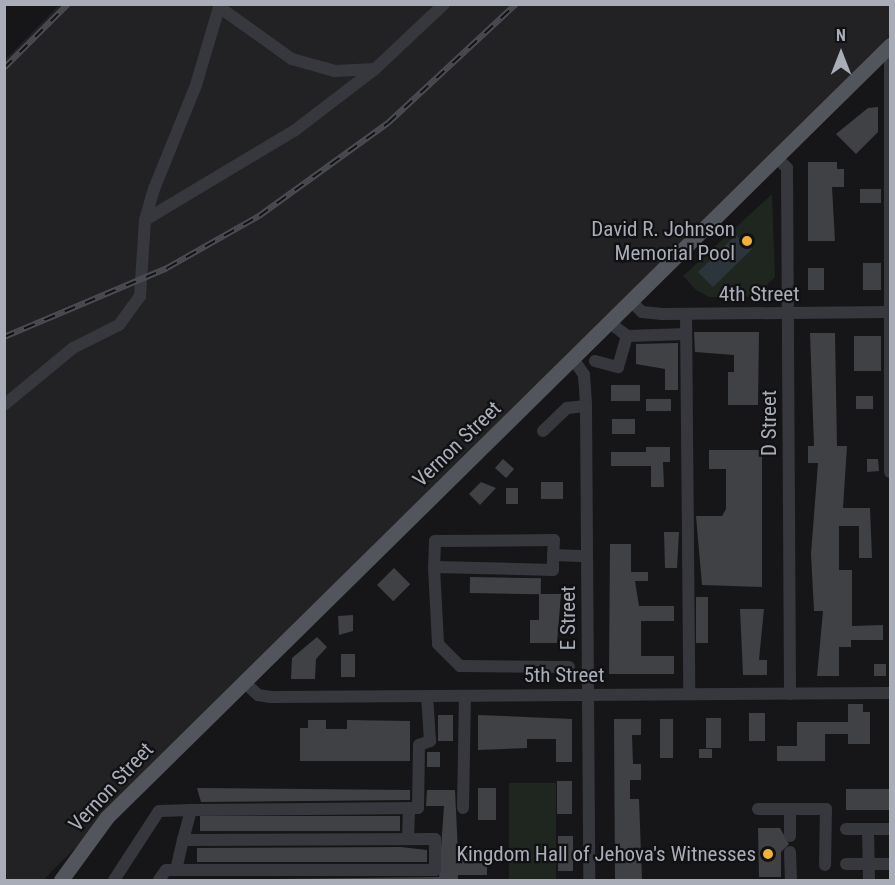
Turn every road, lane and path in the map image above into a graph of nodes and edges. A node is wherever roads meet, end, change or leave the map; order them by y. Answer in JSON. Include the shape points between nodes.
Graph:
{"nodes":[{"id":1,"x":444,"y":4,"type":"edge"},
{"id":2,"x":219,"y":6,"type":"edge"},
{"id":3,"x":889,"y":55,"type":"edge"},
{"id":4,"x":375,"y":69,"type":"junction"},
{"id":5,"x":776,"y":157,"type":"junction"},
{"id":6,"x":146,"y":220,"type":"junction"},
{"id":7,"x":632,"y":302,"type":"junction"},
{"id":8,"x":890,"y":312,"type":"edge"},
{"id":9,"x":788,"y":313,"type":"junction"},
{"id":10,"x":686,"y":314,"type":"junction"},
{"id":11,"x":610,"y":323,"type":"junction"},
{"id":12,"x":686,"y":334,"type":"junction"},
{"id":13,"x":627,"y":336,"type":"junction"},
{"id":14,"x":573,"y":359,"type":"junction"},
{"id":15,"x":595,"y":361,"type":"dead end"},
{"id":16,"x":4,"y":405,"type":"edge"},
{"id":17,"x":586,"y":406,"type":"junction"},
{"id":18,"x":543,"y":431,"type":"dead end"},
{"id":19,"x":891,"y":472,"type":"edge"},
{"id":20,"x":553,"y":555,"type":"junction"},
{"id":21,"x":587,"y":556,"type":"junction"},
{"id":22,"x":434,"y":567,"type":"junction"},
{"id":23,"x":569,"y":667,"type":"dead end"},
{"id":24,"x":244,"y":682,"type":"junction"},
{"id":25,"x":891,"y":693,"type":"edge"},
{"id":26,"x":588,"y":694,"type":"junction"},
{"id":27,"x":689,"y":694,"type":"junction"},
{"id":28,"x":790,"y":694,"type":"junction"},
{"id":29,"x":427,"y":696,"type":"junction"},
{"id":30,"x":465,"y":696,"type":"junction"},
{"id":31,"x":409,"y":808,"type":"junction"},
{"id":32,"x":463,"y":808,"type":"dead end"},
{"id":33,"x":758,"y":809,"type":"dead end"},
{"id":34,"x":790,"y":809,"type":"junction"},
{"id":35,"x":191,"y":810,"type":"junction"},
{"id":36,"x":846,"y":829,"type":"dead end"},
{"id":37,"x":888,"y":829,"type":"dead end"},
{"id":38,"x":868,"y":830,"type":"junction"},
{"id":39,"x":790,"y":836,"type":"dead end"},
{"id":40,"x":408,"y":839,"type":"junction"},
{"id":41,"x":183,"y":840,"type":"junction"},
{"id":42,"x":790,"y":852,"type":"dead end"},
{"id":43,"x":868,"y":863,"type":"junction"},
{"id":44,"x":846,"y":864,"type":"dead end"},
{"id":45,"x":889,"y":864,"type":"dead end"},
{"id":46,"x":825,"y":865,"type":"dead end"},
{"id":47,"x":176,"y":870,"type":"junction"},
{"id":48,"x":61,"y":880,"type":"edge"},
{"id":49,"x":114,"y":880,"type":"edge"},
{"id":50,"x":159,"y":880,"type":"edge"},
{"id":51,"x":590,"y":880,"type":"edge"},
{"id":52,"x":791,"y":880,"type":"edge"},
{"id":53,"x":868,"y":880,"type":"edge"}],
"edges":[{"from":1,"to":4,"type":"street"},
{"from":2,"to":4,"type":"street","via":[[292,59],[335,70]]},
{"from":2,"to":6,"type":"street"},
{"from":3,"to":5,"type":"main road","name":"Vernon Street"},
{"from":3,"to":8,"type":"street"},
{"from":4,"to":6,"type":"street","via":[[294,131]]},
{"from":5,"to":7,"type":"main road","name":"Vernon Street"},
{"from":5,"to":9,"type":"street","name":"D Street","via":[[787,168]]},
{"from":6,"to":16,"type":"street","via":[[145,278],[132,310],[119,325],[73,348]]},
{"from":7,"to":10,"type":"street","name":"4th Street","via":[[642,312]]},
{"from":7,"to":11,"type":"main road","name":"Vernon Street"},
{"from":8,"to":9,"type":"street","name":"4th Street"},
{"from":8,"to":19,"type":"street"},
{"from":9,"to":10,"type":"street","name":"4th Street"},
{"from":9,"to":28,"type":"street","name":"D Street"},
{"from":10,"to":12,"type":"street"},
{"from":11,"to":13,"type":"street"},
{"from":11,"to":14,"type":"main road","name":"Vernon Street"},
{"from":12,"to":13,"type":"street"},
{"from":12,"to":27,"type":"street"},
{"from":13,"to":15,"type":"street","via":[[618,367]]},
{"from":14,"to":17,"type":"street","name":"E Street","via":[[584,375]]},
{"from":14,"to":24,"type":"main road","name":"Vernon Street"},
{"from":17,"to":18,"type":"street","via":[[567,408]]},
{"from":17,"to":21,"type":"street","name":"E Street"},
{"from":20,"to":21,"type":"street"},
{"from":20,"to":22,"type":"street","via":[[553,570]]},
{"from":20,"to":22,"type":"street","via":[[554,540],[435,541]]},
{"from":21,"to":26,"type":"street","name":"E Street"},
{"from":22,"to":23,"type":"street","via":[[438,644],[460,666]]},
{"from":24,"to":29,"type":"street","name":"5th Street","via":[[258,695],[271,697]]},
{"from":24,"to":48,"type":"main road","name":"Vernon Street","via":[[107,817]]},
{"from":25,"to":28,"type":"street","name":"5th Street"},
{"from":26,"to":27,"type":"street","name":"5th Street"},
{"from":26,"to":30,"type":"street","name":"5th Street"},
{"from":26,"to":51,"type":"street","name":"E Street"},
{"from":27,"to":28,"type":"street","name":"5th Street"},
{"from":29,"to":30,"type":"street","name":"5th Street"},
{"from":29,"to":31,"type":"street","via":[[430,741],[419,745],[418,808]]},
{"from":30,"to":32,"type":"street"},
{"from":31,"to":35,"type":"street"},
{"from":31,"to":40,"type":"street"},
{"from":33,"to":34,"type":"street"},
{"from":34,"to":39,"type":"street"},
{"from":34,"to":46,"type":"street","via":[[826,809]]},
{"from":35,"to":41,"type":"street"},
{"from":35,"to":49,"type":"street","via":[[159,811]]},
{"from":36,"to":38,"type":"street"},
{"from":37,"to":38,"type":"street"},
{"from":38,"to":43,"type":"street"},
{"from":40,"to":41,"type":"street"},
{"from":40,"to":47,"type":"street","via":[[435,839],[435,870]]},
{"from":41,"to":47,"type":"street"},
{"from":42,"to":52,"type":"street"},
{"from":43,"to":44,"type":"street"},
{"from":43,"to":45,"type":"street"},
{"from":43,"to":53,"type":"street"},
{"from":47,"to":50,"type":"street","via":[[166,870]]}]}
